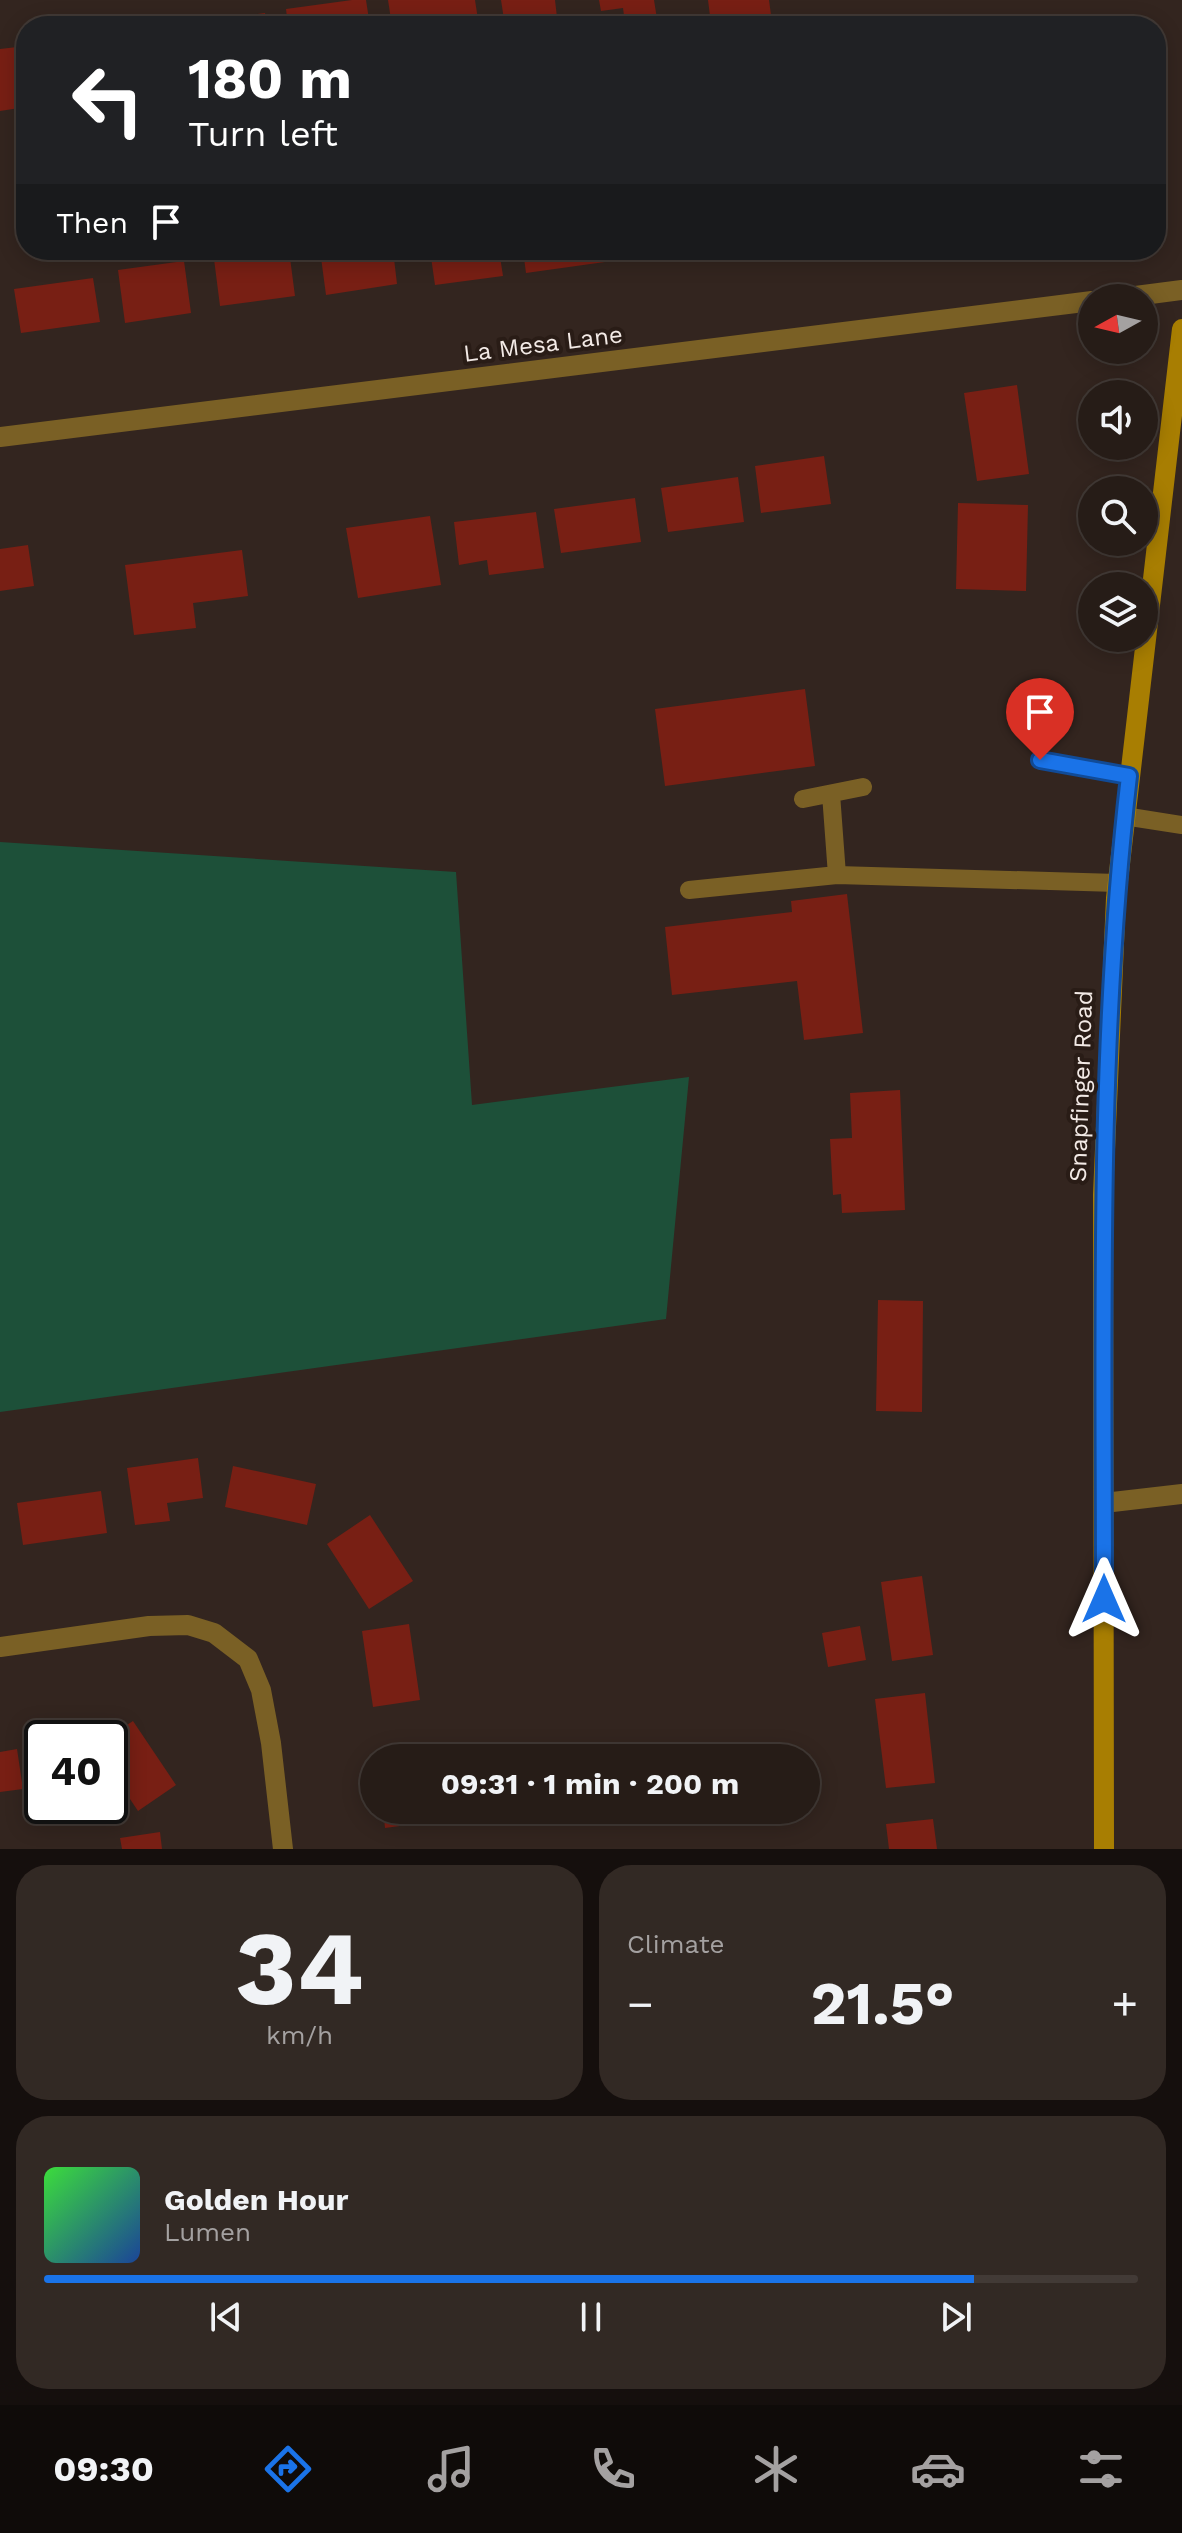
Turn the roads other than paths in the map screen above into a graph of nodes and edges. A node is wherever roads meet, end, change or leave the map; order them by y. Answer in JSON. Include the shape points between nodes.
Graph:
{"nodes":[{"id":1,"x":1182,"y":290,"type":"edge"},
{"id":2,"x":1158,"y":293,"type":"edge"},
{"id":3,"x":1078,"y":303,"type":"edge"},
{"id":4,"x":1182,"y":329,"type":"edge"},
{"id":5,"x":0,"y":437,"type":"edge"},
{"id":6,"x":1040,"y":760,"type":"dead end"},
{"id":7,"x":1129,"y":776,"type":"junction"},
{"id":8,"x":863,"y":787,"type":"dead end"},
{"id":9,"x":831,"y":794,"type":"junction"},
{"id":10,"x":803,"y":799,"type":"dead end"},
{"id":11,"x":1124,"y":816,"type":"junction"},
{"id":12,"x":1182,"y":825,"type":"edge"},
{"id":13,"x":837,"y":875,"type":"junction"},
{"id":14,"x":1117,"y":883,"type":"junction"},
{"id":15,"x":689,"y":890,"type":"dead end"},
{"id":16,"x":1182,"y":1494,"type":"edge"},
{"id":17,"x":1104,"y":1503,"type":"junction"},
{"id":18,"x":0,"y":1647,"type":"edge"},
{"id":19,"x":283,"y":1849,"type":"edge"},
{"id":20,"x":1104,"y":1849,"type":"edge"}],
"edges":[{"from":1,"to":2,"type":"street"},
{"from":3,"to":5,"type":"street","name":"La Mesa Lane"},
{"from":4,"to":7,"type":"street","name":"Snapfinger Road"},
{"from":6,"to":7,"type":"lane"},
{"from":7,"to":11,"type":"street","name":"Snapfinger Road"},
{"from":8,"to":9,"type":"lane"},
{"from":9,"to":10,"type":"lane"},
{"from":9,"to":13,"type":"lane"},
{"from":11,"to":12,"type":"lane"},
{"from":11,"to":14,"type":"street","name":"Snapfinger Road"},
{"from":13,"to":14,"type":"lane"},
{"from":13,"to":15,"type":"lane"},
{"from":14,"to":17,"type":"street","name":"Snapfinger Road","via":[[1103,1195]]},
{"from":16,"to":17,"type":"street"},
{"from":17,"to":20,"type":"street","name":"Snapfinger Road"},
{"from":18,"to":19,"type":"street","via":[[149,1626],[188,1625],[214,1633],[248,1659],[261,1690]]}]}
